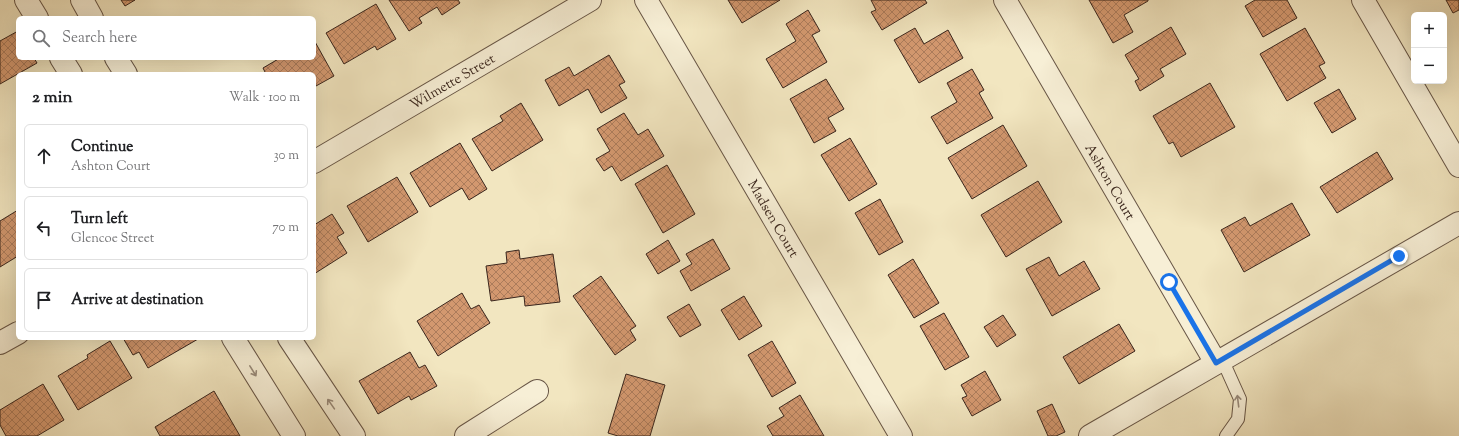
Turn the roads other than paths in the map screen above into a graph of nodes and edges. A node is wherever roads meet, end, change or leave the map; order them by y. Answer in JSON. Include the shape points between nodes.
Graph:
{"nodes":[{"id":1,"x":26,"y":0,"type":"edge"},
{"id":2,"x":82,"y":0,"type":"edge"},
{"id":3,"x":590,"y":0,"type":"edge"},
{"id":4,"x":646,"y":0,"type":"edge"},
{"id":5,"x":1005,"y":0,"type":"edge"},
{"id":6,"x":1363,"y":0,"type":"edge"},
{"id":7,"x":36,"y":16,"type":"edge"},
{"id":8,"x":91,"y":16,"type":"edge"},
{"id":9,"x":62,"y":60,"type":"edge"},
{"id":10,"x":117,"y":60,"type":"edge"},
{"id":11,"x":70,"y":72,"type":"edge"},
{"id":12,"x":125,"y":72,"type":"edge"},
{"id":13,"x":316,"y":161,"type":"edge"},
{"id":14,"x":1459,"y":166,"type":"edge"},
{"id":15,"x":1459,"y":222,"type":"edge"},
{"id":16,"x":16,"y":334,"type":"edge"},
{"id":17,"x":234,"y":340,"type":"edge"},
{"id":18,"x":290,"y":340,"type":"edge"},
{"id":19,"x":0,"y":343,"type":"edge"},
{"id":20,"x":1219,"y":361,"type":"junction"},
{"id":21,"x":537,"y":391,"type":"dead end"},
{"id":22,"x":294,"y":436,"type":"edge"},
{"id":23,"x":354,"y":436,"type":"edge"},
{"id":24,"x":466,"y":436,"type":"edge"},
{"id":25,"x":901,"y":436,"type":"edge"},
{"id":26,"x":1090,"y":436,"type":"edge"},
{"id":27,"x":1226,"y":436,"type":"edge"}],
"edges":[{"from":1,"to":7,"type":"street"},
{"from":2,"to":8,"type":"street"},
{"from":3,"to":13,"type":"street","name":"Wilmette Street"},
{"from":4,"to":25,"type":"street","name":"Madsen Court"},
{"from":5,"to":20,"type":"street","name":"Ashton Court"},
{"from":6,"to":14,"type":"street"},
{"from":9,"to":11,"type":"street"},
{"from":10,"to":12,"type":"street"},
{"from":15,"to":20,"type":"street"},
{"from":16,"to":19,"type":"street"},
{"from":17,"to":22,"type":"street","one_way":true},
{"from":23,"to":18,"type":"street","one_way":true},
{"from":20,"to":26,"type":"street"},
{"from":27,"to":20,"type":"lane","one_way":true,"via":[[1238,419],[1240,399]]},
{"from":21,"to":24,"type":"street"}]}
